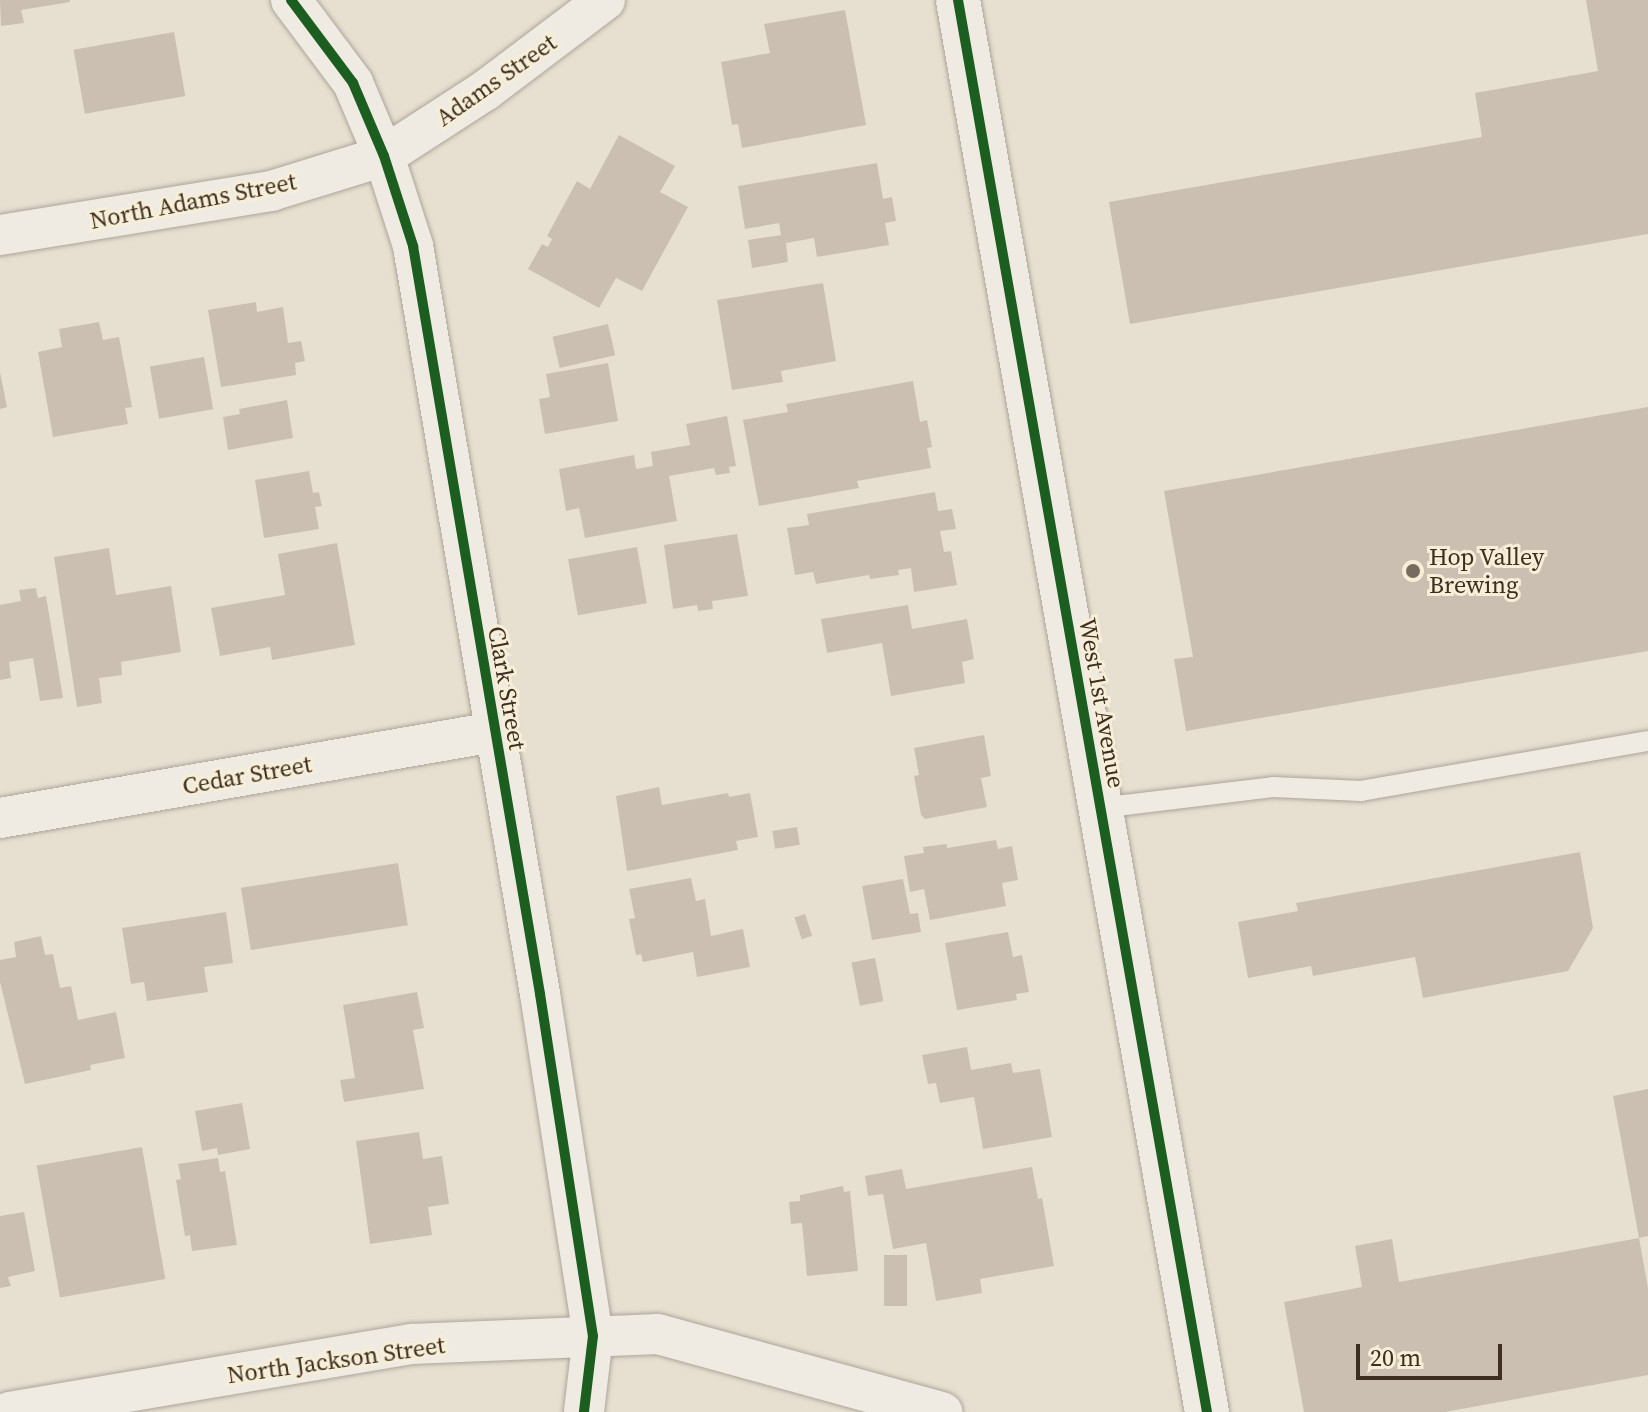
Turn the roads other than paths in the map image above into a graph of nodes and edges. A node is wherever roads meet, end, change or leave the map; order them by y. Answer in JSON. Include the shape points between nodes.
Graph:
{"nodes":[{"id":1,"x":291,"y":0,"type":"edge"},
{"id":2,"x":605,"y":0,"type":"edge"},
{"id":3,"x":958,"y":0,"type":"edge"},
{"id":4,"x":384,"y":156,"type":"junction"},
{"id":5,"x":0,"y":235,"type":"edge"},
{"id":6,"x":494,"y":732,"type":"junction"},
{"id":7,"x":1648,"y":741,"type":"edge"},
{"id":8,"x":1100,"y":808,"type":"junction"},
{"id":9,"x":0,"y":818,"type":"edge"},
{"id":10,"x":593,"y":1336,"type":"junction"},
{"id":11,"x":9,"y":1412,"type":"edge"},
{"id":12,"x":584,"y":1412,"type":"edge"},
{"id":13,"x":942,"y":1412,"type":"edge"},
{"id":14,"x":1207,"y":1412,"type":"edge"}],
"edges":[{"from":1,"to":4,"type":"street","name":"Clark Street","via":[[353,83]]},
{"from":2,"to":4,"type":"street","name":"Adams Street","via":[[486,90]]},
{"from":3,"to":8,"type":"street","name":"West 1st Avenue"},
{"from":4,"to":5,"type":"street","name":"North Adams Street","via":[[271,191]]},
{"from":4,"to":6,"type":"street","name":"Clark Street","via":[[413,246]]},
{"from":6,"to":9,"type":"street","name":"Cedar Street"},
{"from":6,"to":10,"type":"street","name":"Clark Street"},
{"from":7,"to":8,"type":"lane","via":[[1361,791],[1273,787]]},
{"from":8,"to":14,"type":"street","name":"West 1st Avenue"},
{"from":10,"to":11,"type":"street","name":"North Jackson Street","via":[[412,1344]]},
{"from":10,"to":12,"type":"street","name":"Clark Street"},
{"from":10,"to":13,"type":"street","name":"North Jackson Street","via":[[658,1334]]}]}
